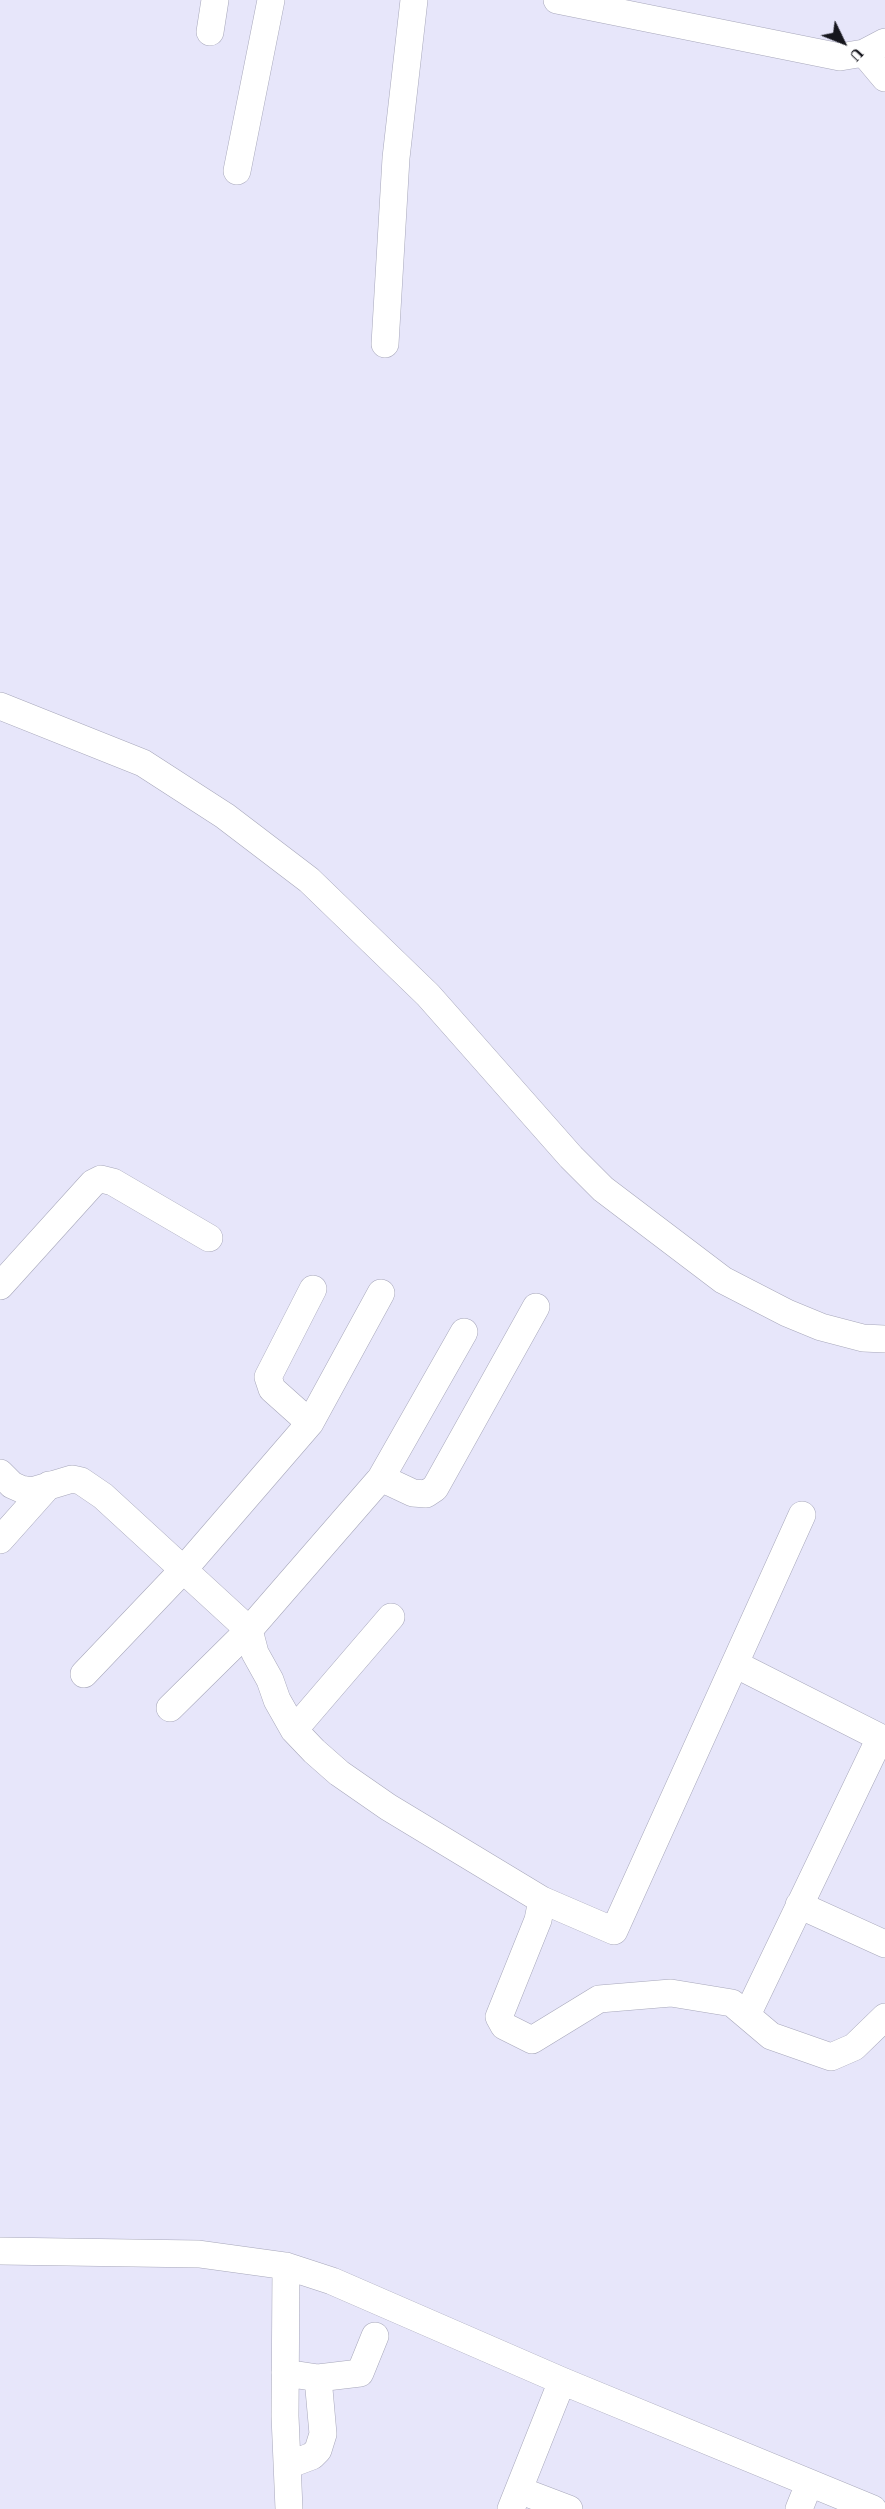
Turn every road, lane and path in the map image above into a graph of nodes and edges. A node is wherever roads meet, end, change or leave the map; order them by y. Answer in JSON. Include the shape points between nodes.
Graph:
{"nodes":[{"id":1,"x":215,"y":0,"type":"edge"},
{"id":2,"x":271,"y":0,"type":"edge"},
{"id":3,"x":414,"y":0,"type":"edge"},
{"id":4,"x":557,"y":0,"type":"edge"},
{"id":5,"x":210,"y":32,"type":"dead end"},
{"id":6,"x":874,"y":47,"type":"edge"},
{"id":7,"x":885,"y":78,"type":"edge"},
{"id":8,"x":237,"y":171,"type":"dead end"},
{"id":9,"x":385,"y":344,"type":"dead end"},
{"id":10,"x":0,"y":706,"type":"edge"},
{"id":11,"x":209,"y":1238,"type":"dead end"},
{"id":12,"x":0,"y":1286,"type":"edge"},
{"id":13,"x":313,"y":1289,"type":"dead end"},
{"id":14,"x":381,"y":1293,"type":"dead end"},
{"id":15,"x":536,"y":1307,"type":"dead end"},
{"id":16,"x":464,"y":1332,"type":"dead end"},
{"id":17,"x":885,"y":1339,"type":"edge"},
{"id":18,"x":310,"y":1423,"type":"junction"},
{"id":19,"x":0,"y":1473,"type":"edge"},
{"id":20,"x":381,"y":1478,"type":"junction"},
{"id":21,"x":49,"y":1485,"type":"junction"},
{"id":22,"x":802,"y":1515,"type":"dead end"},
{"id":23,"x":0,"y":1540,"type":"edge"},
{"id":24,"x":184,"y":1569,"type":"junction"},
{"id":25,"x":391,"y":1617,"type":"dead end"},
{"id":26,"x":249,"y":1630,"type":"junction"},
{"id":27,"x":735,"y":1664,"type":"junction"},
{"id":28,"x":84,"y":1674,"type":"dead end"},
{"id":29,"x":170,"y":1708,"type":"dead end"},
{"id":30,"x":294,"y":1730,"type":"junction"},
{"id":31,"x":882,"y":1739,"type":"edge"},
{"id":32,"x":542,"y":1900,"type":"junction"},
{"id":33,"x":800,"y":1905,"type":"junction"},
{"id":34,"x":885,"y":1944,"type":"edge"},
{"id":35,"x":747,"y":2015,"type":"junction"},
{"id":36,"x":884,"y":2020,"type":"edge"},
{"id":37,"x":0,"y":2251,"type":"edge"},
{"id":38,"x":286,"y":2266,"type":"junction"},
{"id":39,"x":375,"y":2336,"type":"dead end"},
{"id":40,"x":285,"y":2373,"type":"junction"},
{"id":41,"x":318,"y":2378,"type":"junction"},
{"id":42,"x":562,"y":2381,"type":"junction"},
{"id":43,"x":288,"y":2466,"type":"junction"},
{"id":44,"x":809,"y":2484,"type":"junction"},
{"id":45,"x":515,"y":2500,"type":"edge"},
{"id":46,"x":289,"y":2509,"type":"edge"},
{"id":47,"x":569,"y":2509,"type":"edge"},
{"id":48,"x":799,"y":2509,"type":"edge"},
{"id":49,"x":873,"y":2509,"type":"edge"}],
"edges":[{"from":1,"to":5,"type":"street"},
{"from":2,"to":8,"type":"street"},
{"from":3,"to":9,"type":"street","via":[[396,158]]},
{"from":4,"to":6,"type":"street","via":[[840,57]]},
{"from":6,"to":7,"type":"street"},
{"from":10,"to":17,"type":"street","via":[[143,763],[225,816],[309,880],[428,995],[603,1189],[723,1281],[820,1327],[863,1338]]},
{"from":11,"to":12,"type":"street","via":[[113,1182],[101,1179]]},
{"from":13,"to":18,"type":"street","via":[[268,1377],[272,1389]]},
{"from":14,"to":18,"type":"street"},
{"from":15,"to":20,"type":"street","via":[[435,1488],[426,1494],[413,1493]]},
{"from":16,"to":20,"type":"street"},
{"from":18,"to":24,"type":"street"},
{"from":19,"to":21,"type":"street","via":[[21,1489],[32,1491]]},
{"from":20,"to":26,"type":"street"},
{"from":21,"to":23,"type":"street"},
{"from":21,"to":24,"type":"street","via":[[81,1481],[104,1496]]},
{"from":22,"to":27,"type":"street"},
{"from":24,"to":26,"type":"street"},
{"from":24,"to":28,"type":"street"},
{"from":25,"to":30,"type":"street"},
{"from":26,"to":29,"type":"street"},
{"from":26,"to":30,"type":"street","via":[[255,1653]]},
{"from":27,"to":31,"type":"street"},
{"from":27,"to":32,"type":"street","via":[[614,1931]]},
{"from":30,"to":32,"type":"street","via":[[339,1773]]},
{"from":31,"to":33,"type":"street"},
{"from":32,"to":35,"type":"street","via":[[538,1920],[499,2017],[504,2026],[532,2040],[599,1999],[671,1993],[732,2003]]},
{"from":33,"to":34,"type":"street"},
{"from":33,"to":35,"type":"street"},
{"from":35,"to":36,"type":"street","via":[[771,2036],[831,2057],[854,2047]]},
{"from":37,"to":38,"type":"street","via":[[199,2254]]},
{"from":38,"to":40,"type":"street"},
{"from":38,"to":42,"type":"street","via":[[332,2281]]},
{"from":39,"to":41,"type":"street","via":[[360,2373]]},
{"from":40,"to":41,"type":"street"},
{"from":40,"to":43,"type":"street"},
{"from":41,"to":43,"type":"street","via":[[323,2434],[318,2450]]},
{"from":42,"to":44,"type":"street"},
{"from":42,"to":45,"type":"street"},
{"from":43,"to":46,"type":"street"},
{"from":44,"to":48,"type":"street"},
{"from":44,"to":49,"type":"street"},
{"from":45,"to":47,"type":"street"}]}
